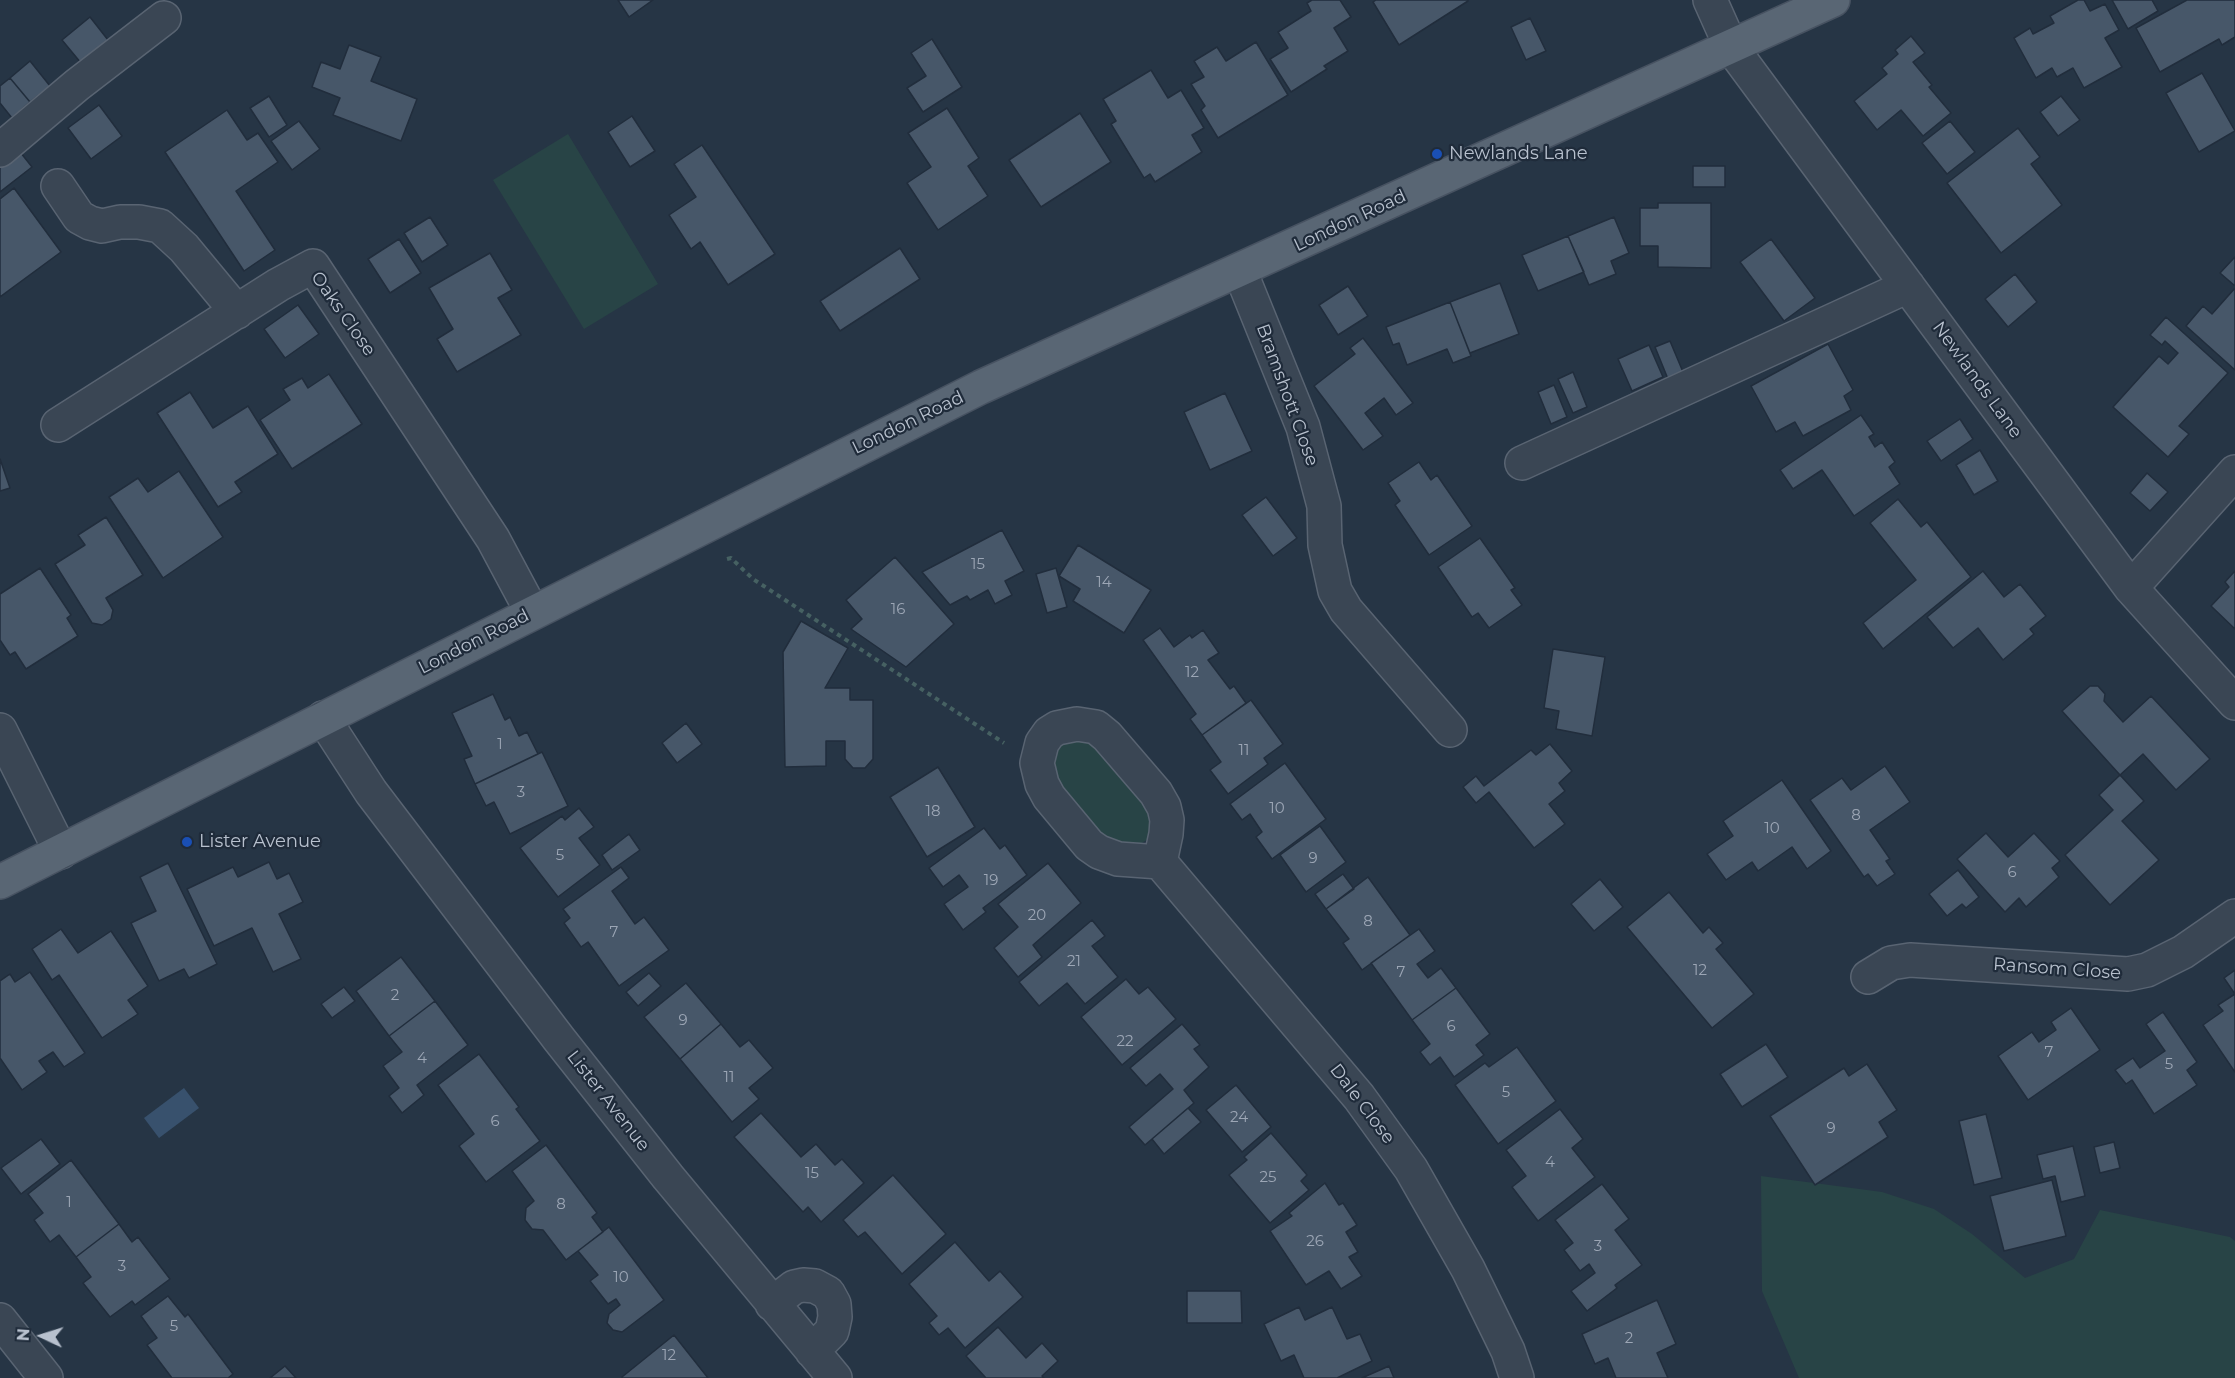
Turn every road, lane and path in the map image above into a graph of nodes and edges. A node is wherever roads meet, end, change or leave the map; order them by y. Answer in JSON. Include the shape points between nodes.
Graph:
{"nodes":[{"id":1,"x":1710,"y":0,"type":"edge"},
{"id":2,"x":1833,"y":0,"type":"edge"},
{"id":3,"x":164,"y":18,"type":"dead end"},
{"id":4,"x":1731,"y":47,"type":"junction"},
{"id":5,"x":0,"y":150,"type":"edge"},
{"id":6,"x":58,"y":186,"type":"dead end"},
{"id":7,"x":1240,"y":271,"type":"junction"},
{"id":8,"x":1908,"y":286,"type":"junction"},
{"id":9,"x":237,"y":312,"type":"junction"},
{"id":10,"x":58,"y":425,"type":"dead end"},
{"id":11,"x":1522,"y":463,"type":"dead end"},
{"id":12,"x":2235,"y":472,"type":"edge"},
{"id":13,"x":721,"y":562,"type":"dead end"},
{"id":14,"x":2131,"y":588,"type":"junction"},
{"id":15,"x":532,"y":612,"type":"junction"},
{"id":16,"x":2235,"y":703,"type":"edge"},
{"id":17,"x":323,"y":718,"type":"junction"},
{"id":18,"x":0,"y":730,"type":"edge"},
{"id":19,"x":1450,"y":730,"type":"dead end"},
{"id":20,"x":1038,"y":751,"type":"junction"},
{"id":21,"x":61,"y":852,"type":"junction"},
{"id":22,"x":1160,"y":862,"type":"junction"},
{"id":23,"x":0,"y":882,"type":"edge"},
{"id":24,"x":2235,"y":916,"type":"edge"},
{"id":25,"x":1868,"y":977,"type":"dead end"},
{"id":26,"x":772,"y":1304,"type":"junction"},
{"id":27,"x":0,"y":1320,"type":"edge"},
{"id":28,"x":812,"y":1351,"type":"junction"},
{"id":29,"x":46,"y":1378,"type":"edge"},
{"id":30,"x":835,"y":1378,"type":"edge"},
{"id":31,"x":1517,"y":1378,"type":"edge"}],
"edges":[{"from":1,"to":4,"type":"street","name":"Newlands Lane"},
{"from":2,"to":4,"type":"main road","name":"London Road"},
{"from":3,"to":5,"type":"street"},
{"from":4,"to":7,"type":"main road","name":"London Road"},
{"from":4,"to":8,"type":"street","name":"Newlands Lane"},
{"from":6,"to":9,"type":"street","via":[[79,218],[90,224],[139,222],[160,226],[184,248]]},
{"from":7,"to":15,"type":"main road","name":"London Road","via":[[981,387]]},
{"from":7,"to":19,"type":"street","name":"Bramshott Close","via":[[1303,427],[1324,506],[1325,545],[1335,591],[1346,610]]},
{"from":8,"to":11,"type":"street"},
{"from":8,"to":14,"type":"street","name":"Newlands Lane"},
{"from":9,"to":10,"type":"street","name":"Oaks Close"},
{"from":9,"to":15,"type":"street","name":"Oaks Close","via":[[314,266],[493,539]]},
{"from":12,"to":14,"type":"street"},
{"from":13,"to":20,"type":"path","via":[[730,558],[753,579],[1009,746]]},
{"from":14,"to":16,"type":"street","name":"Newlands Lane"},
{"from":15,"to":17,"type":"main road","name":"London Road"},
{"from":17,"to":21,"type":"main road","name":"London Road"},
{"from":17,"to":26,"type":"street","name":"Lister Avenue","via":[[371,792],[439,882]]},
{"from":18,"to":21,"type":"street"},
{"from":20,"to":22,"type":"street","via":[[1039,774],[1049,797],[1089,845],[1118,859]]},
{"from":20,"to":22,"type":"street","via":[[1050,734],[1066,725],[1096,728],[1107,736],[1164,807],[1166,834]]},
{"from":21,"to":23,"type":"main road","name":"London Road"},
{"from":22,"to":31,"type":"street","name":"Dale Close","via":[[1359,1097],[1411,1169],[1468,1269]]},
{"from":24,"to":25,"type":"street","name":"Ransom Close","via":[[2183,952],[2128,974],[1920,960],[1892,963]]},
{"from":26,"to":28,"type":"street","name":"Lister Avenue"},
{"from":26,"to":28,"type":"street","via":[[803,1285],[828,1293],[834,1304],[832,1331]]},
{"from":27,"to":29,"type":"street"},
{"from":28,"to":30,"type":"street","name":"Lister Avenue"}]}
